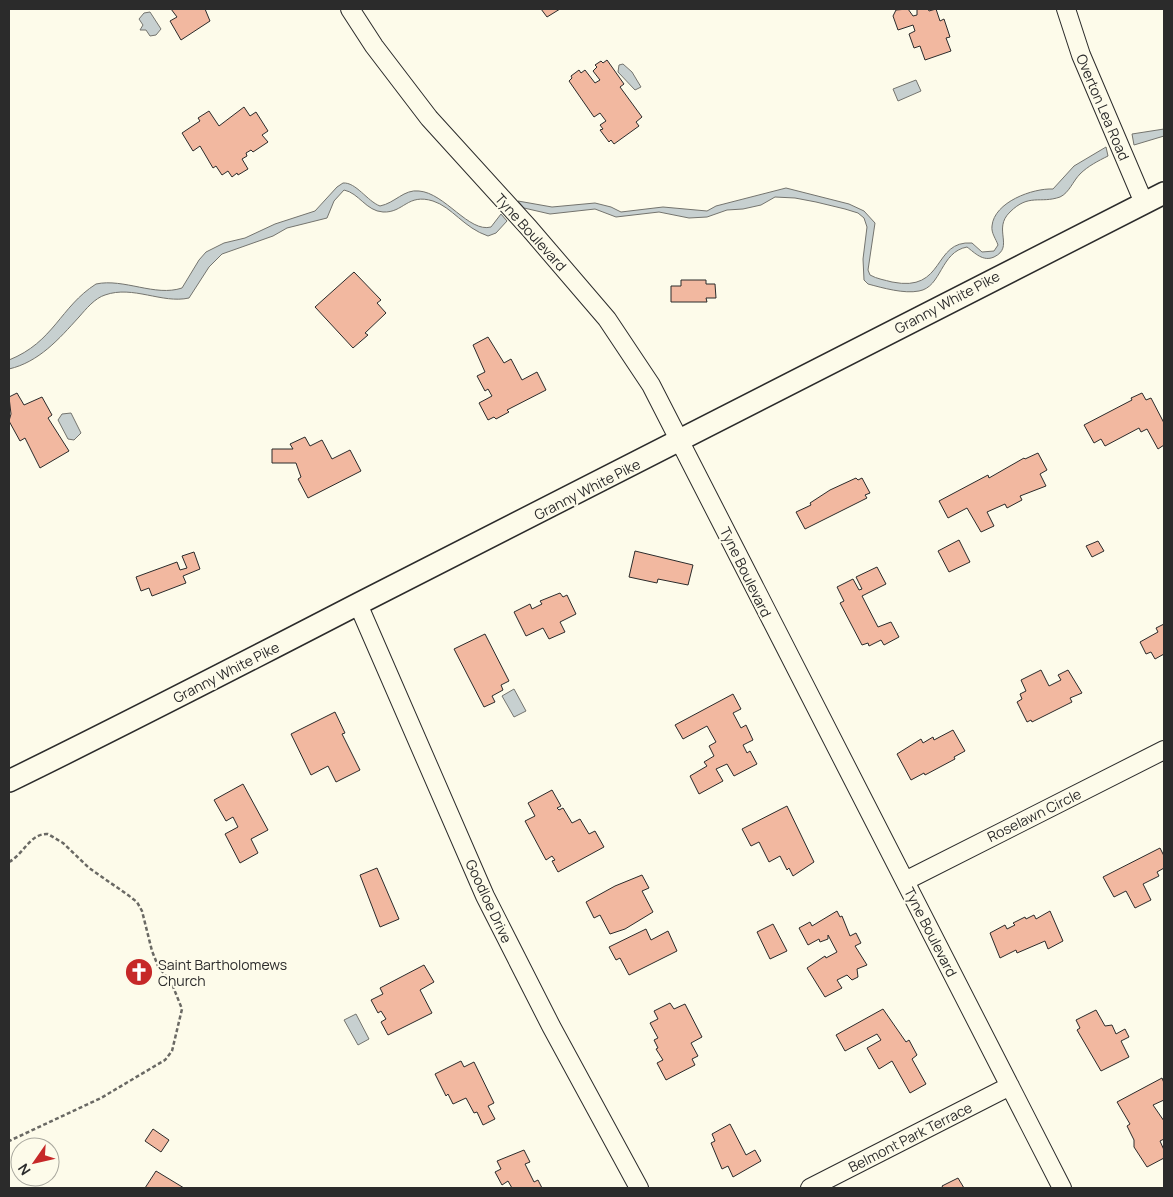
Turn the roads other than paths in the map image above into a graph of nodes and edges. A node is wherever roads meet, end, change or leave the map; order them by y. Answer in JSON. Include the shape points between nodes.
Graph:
{"nodes":[{"id":1,"x":350,"y":9,"type":"edge"},
{"id":2,"x":1066,"y":9,"type":"edge"},
{"id":3,"x":1164,"y":193,"type":"edge"},
{"id":4,"x":1144,"y":203,"type":"junction"},
{"id":5,"x":681,"y":441,"type":"junction"},
{"id":6,"x":358,"y":604,"type":"junction"},
{"id":7,"x":1164,"y":750,"type":"edge"},
{"id":8,"x":9,"y":781,"type":"edge"},
{"id":9,"x":904,"y":882,"type":"junction"},
{"id":10,"x":1010,"y":1086,"type":"junction"},
{"id":11,"x":639,"y":1188,"type":"edge"},
{"id":12,"x":810,"y":1188,"type":"edge"},
{"id":13,"x":1062,"y":1188,"type":"edge"}],
"edges":[{"from":1,"to":5,"type":"street","name":"Tyne Boulevard","via":[[429,118],[607,318],[651,385]]},
{"from":2,"to":4,"type":"street","name":"Overton Lea Road","via":[[1080,55]]},
{"from":3,"to":4,"type":"main road","name":"Granny White Pike"},
{"from":4,"to":5,"type":"main road","name":"Granny White Pike","via":[[996,276]]},
{"from":5,"to":6,"type":"main road","name":"Granny White Pike"},
{"from":5,"to":9,"type":"street","name":"Tyne Boulevard"},
{"from":6,"to":8,"type":"main road","name":"Granny White Pike"},
{"from":6,"to":11,"type":"street","name":"Goodloe Drive","via":[[485,896],[546,1018]]},
{"from":7,"to":9,"type":"street","name":"Roselawn Circle"},
{"from":9,"to":10,"type":"street","name":"Tyne Boulevard"},
{"from":10,"to":12,"type":"street","name":"Belmont Park Terrace"},
{"from":10,"to":13,"type":"street","name":"Tyne Boulevard"}]}
